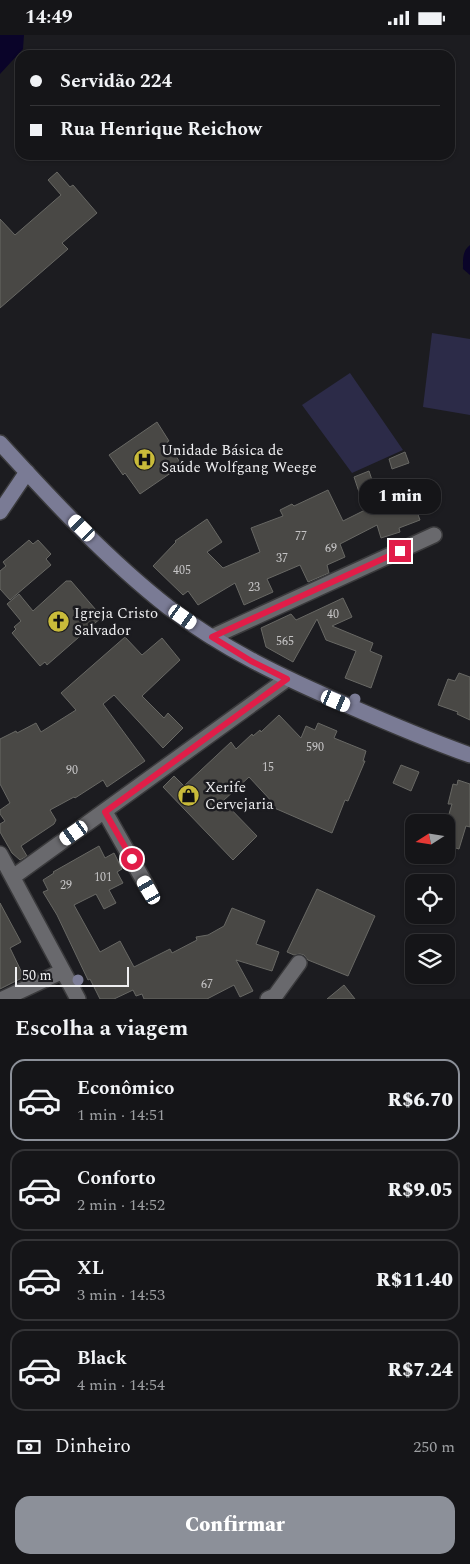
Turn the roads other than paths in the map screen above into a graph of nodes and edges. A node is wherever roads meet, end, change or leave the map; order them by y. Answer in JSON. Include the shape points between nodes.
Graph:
{"nodes":[{"id":1,"x":0,"y":443,"type":"edge"},
{"id":2,"x":26,"y":472,"type":"junction"},
{"id":3,"x":0,"y":511,"type":"edge"},
{"id":4,"x":434,"y":535,"type":"dead end"},
{"id":5,"x":212,"y":637,"type":"junction"},
{"id":6,"x":287,"y":679,"type":"junction"},
{"id":7,"x":470,"y":755,"type":"edge"},
{"id":8,"x":105,"y":812,"type":"junction"},
{"id":9,"x":0,"y":854,"type":"edge"},
{"id":10,"x":13,"y":877,"type":"junction"},
{"id":11,"x":149,"y":890,"type":"dead end"},
{"id":12,"x":299,"y":963,"type":"dead end"},
{"id":13,"x":63,"y":971,"type":"junction"},
{"id":14,"x":3,"y":999,"type":"edge"},
{"id":15,"x":78,"y":999,"type":"edge"},
{"id":16,"x":268,"y":999,"type":"edge"}],
"edges":[{"from":1,"to":2,"type":"main road"},
{"from":2,"to":3,"type":"main road"},
{"from":2,"to":5,"type":"main road","via":[[137,580]]},
{"from":4,"to":5,"type":"street"},
{"from":5,"to":6,"type":"main road"},
{"from":6,"to":7,"type":"main road"},
{"from":6,"to":8,"type":"street"},
{"from":8,"to":10,"type":"street"},
{"from":8,"to":11,"type":"street"},
{"from":9,"to":10,"type":"street"},
{"from":10,"to":13,"type":"street"},
{"from":12,"to":16,"type":"street","via":[[275,996]]},
{"from":13,"to":14,"type":"street"},
{"from":13,"to":15,"type":"street"}]}
